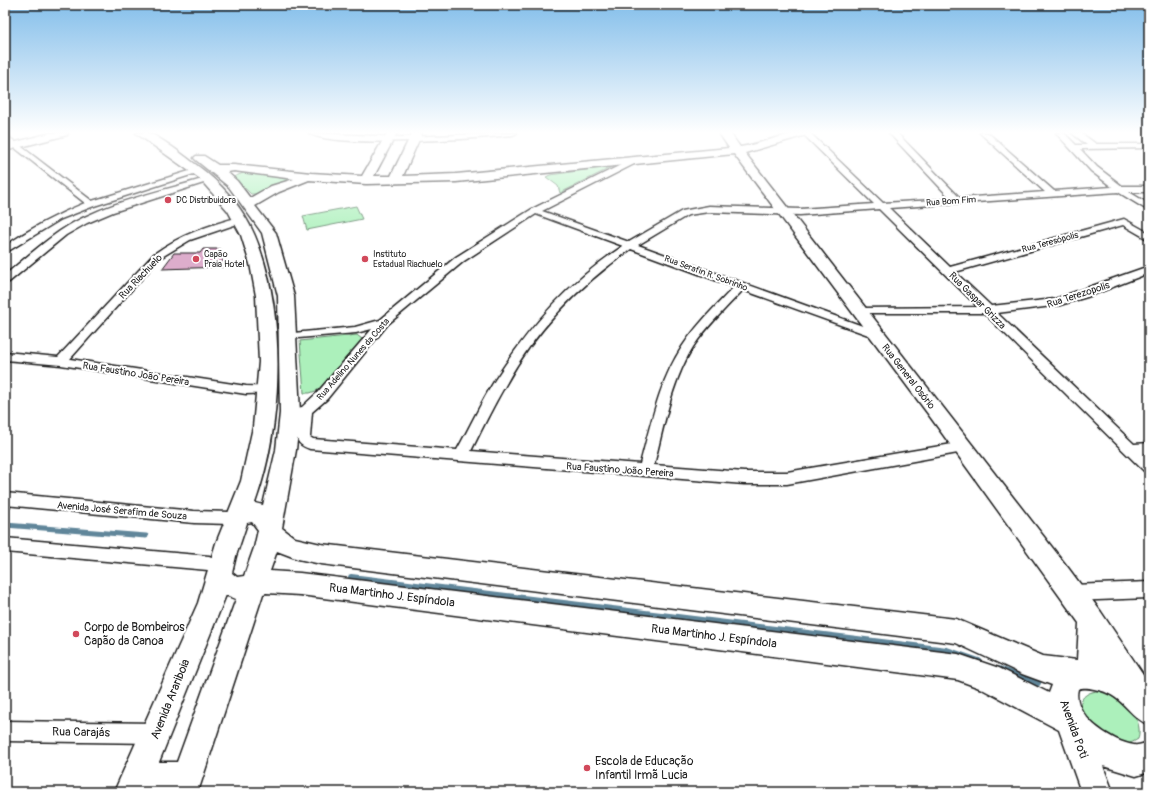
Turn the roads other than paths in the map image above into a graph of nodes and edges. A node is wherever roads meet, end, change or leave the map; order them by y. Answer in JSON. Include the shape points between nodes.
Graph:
{"nodes":[{"id":1,"x":46,"y":170,"type":"edge"},
{"id":2,"x":203,"y":170,"type":"edge"},
{"id":3,"x":217,"y":170,"type":"edge"},
{"id":4,"x":253,"y":170,"type":"edge"},
{"id":5,"x":371,"y":170,"type":"edge"},
{"id":6,"x":400,"y":170,"type":"edge"},
{"id":7,"x":541,"y":170,"type":"edge"},
{"id":8,"x":615,"y":170,"type":"edge"},
{"id":9,"x":752,"y":170,"type":"edge"},
{"id":10,"x":844,"y":170,"type":"edge"},
{"id":11,"x":929,"y":170,"type":"edge"},
{"id":12,"x":1026,"y":170,"type":"edge"},
{"id":13,"x":1097,"y":170,"type":"edge"},
{"id":14,"x":199,"y":171,"type":"junction"},
{"id":15,"x":311,"y":177,"type":"junction"},
{"id":16,"x":210,"y":180,"type":"junction"},
{"id":17,"x":366,"y":180,"type":"junction"},
{"id":18,"x":395,"y":180,"type":"junction"},
{"id":19,"x":1120,"y":189,"type":"junction"},
{"id":20,"x":1149,"y":189,"type":"edge"},
{"id":21,"x":1054,"y":195,"type":"junction"},
{"id":22,"x":957,"y":200,"type":"junction"},
{"id":23,"x":91,"y":204,"type":"junction"},
{"id":24,"x":249,"y":204,"type":"junction"},
{"id":25,"x":881,"y":206,"type":"junction"},
{"id":26,"x":1149,"y":208,"type":"edge"},
{"id":27,"x":535,"y":211,"type":"junction"},
{"id":28,"x":783,"y":212,"type":"junction"},
{"id":29,"x":240,"y":220,"type":"junction"},
{"id":30,"x":1149,"y":237,"type":"edge"},
{"id":31,"x":629,"y":246,"type":"junction"},
{"id":32,"x":5,"y":250,"type":"edge"},
{"id":33,"x":5,"y":268,"type":"edge"},
{"id":34,"x":19,"y":269,"type":"junction"},
{"id":35,"x":1149,"y":269,"type":"edge"},
{"id":36,"x":947,"y":270,"type":"junction"},
{"id":37,"x":5,"y":280,"type":"edge"},
{"id":38,"x":741,"y":286,"type":"junction"},
{"id":39,"x":987,"y":310,"type":"junction"},
{"id":40,"x":860,"y":311,"type":"junction"},
{"id":41,"x":384,"y":322,"type":"junction"},
{"id":42,"x":878,"y":335,"type":"junction"},
{"id":43,"x":287,"y":336,"type":"junction"},
{"id":44,"x":5,"y":356,"type":"edge"},
{"id":45,"x":61,"y":361,"type":"junction"},
{"id":46,"x":266,"y":390,"type":"junction"},
{"id":47,"x":298,"y":412,"type":"junction"},
{"id":48,"x":964,"y":447,"type":"junction"},
{"id":49,"x":1149,"y":448,"type":"edge"},
{"id":50,"x":1131,"y":449,"type":"junction"},
{"id":51,"x":461,"y":457,"type":"junction"},
{"id":52,"x":1149,"y":467,"type":"edge"},
{"id":53,"x":646,"y":471,"type":"junction"},
{"id":54,"x":5,"y":499,"type":"edge"},
{"id":55,"x":240,"y":516,"type":"junction"},
{"id":56,"x":270,"y":528,"type":"junction"},
{"id":57,"x":5,"y":545,"type":"edge"},
{"id":58,"x":220,"y":573,"type":"junction"},
{"id":59,"x":254,"y":585,"type":"junction"},
{"id":60,"x":1149,"y":590,"type":"edge"},
{"id":61,"x":1072,"y":593,"type":"junction"},
{"id":62,"x":1092,"y":620,"type":"junction"},
{"id":63,"x":1085,"y":674,"type":"junction"},
{"id":64,"x":1148,"y":708,"type":"edge"},
{"id":65,"x":1071,"y":720,"type":"junction"},
{"id":66,"x":5,"y":731,"type":"edge"},
{"id":67,"x":156,"y":733,"type":"junction"},
{"id":68,"x":1149,"y":757,"type":"edge"},
{"id":69,"x":133,"y":785,"type":"edge"},
{"id":70,"x":185,"y":785,"type":"edge"},
{"id":71,"x":1097,"y":792,"type":"edge"}],
"edges":[{"from":1,"to":23,"type":"street"},
{"from":2,"to":14,"type":"main road"},
{"from":3,"to":24,"type":"main road"},
{"from":4,"to":15,"type":"main road"},
{"from":5,"to":17,"type":"main road"},
{"from":6,"to":18,"type":"main road"},
{"from":7,"to":18,"type":"main road","via":[[491,176]]},
{"from":8,"to":27,"type":"street","name":"Rua Adelino Nunes da Costa"},
{"from":9,"to":28,"type":"main road","name":"Rua General Osório"},
{"from":10,"to":25,"type":"street","name":"Rua Gaspar Grizza"},
{"from":11,"to":22,"type":"street"},
{"from":12,"to":21,"type":"street"},
{"from":13,"to":19,"type":"street"},
{"from":14,"to":16,"type":"main road","name":"Avenida Arariboia"},
{"from":14,"to":23,"type":"street"},
{"from":15,"to":17,"type":"main road"},
{"from":15,"to":24,"type":"main road","via":[[275,189]]},
{"from":16,"to":29,"type":"main road","name":"Avenida Arariboia"},
{"from":16,"to":34,"type":"street","via":[[110,210],[84,221],[63,233]]},
{"from":17,"to":18,"type":"main road"},
{"from":19,"to":20,"type":"street","name":"Rua Bom Fim"},
{"from":19,"to":21,"type":"street","name":"Rua Bom Fim"},
{"from":19,"to":26,"type":"street"},
{"from":21,"to":22,"type":"street","name":"Rua Bom Fim"},
{"from":22,"to":25,"type":"street","name":"Rua Bom Fim"},
{"from":23,"to":32,"type":"street","via":[[58,217]]},
{"from":24,"to":43,"type":"main road","via":[[269,233],[274,249],[286,296]]},
{"from":25,"to":28,"type":"street","name":"Rua Bom Fim"},
{"from":25,"to":36,"type":"street","name":"Rua Gaspar Grizza"},
{"from":27,"to":31,"type":"street","name":"Rua Serafin R. Sobrinho"},
{"from":27,"to":41,"type":"street","name":"Rua Adelino Nunes da Costa","via":[[460,259]]},
{"from":28,"to":31,"type":"street","name":"Rua Bom Fim","via":[[701,209],[685,213]]},
{"from":28,"to":40,"type":"main road","name":"Rua General Osório"},
{"from":29,"to":45,"type":"street","name":"Rua Riachuelo","via":[[188,237],[157,256]]},
{"from":29,"to":46,"type":"main road","name":"Avenida Arariboia","via":[[253,247],[263,299],[267,340]]},
{"from":30,"to":36,"type":"street","name":"Rua Teresópolis","via":[[1124,222]]},
{"from":31,"to":38,"type":"street","name":"Rua Serafin R. Sobrinho"},
{"from":31,"to":51,"type":"street","name":"Rua Bom Fim","via":[[600,266],[568,294],[536,330],[500,382]]},
{"from":33,"to":34,"type":"street"},
{"from":34,"to":37,"type":"street"},
{"from":35,"to":39,"type":"street","name":"Rua Terezopolis","via":[[1062,301]]},
{"from":36,"to":39,"type":"street","name":"Rua Gaspar Grizza"},
{"from":38,"to":42,"type":"street","name":"Rua Serafin R. Sobrinho"},
{"from":38,"to":53,"type":"street","via":[[703,327],[682,356],[666,395]]},
{"from":39,"to":40,"type":"street","name":"Rua Terezopolis"},
{"from":39,"to":50,"type":"street","name":"Rua Gaspar Grizza"},
{"from":40,"to":42,"type":"main road","name":"Rua General Osório"},
{"from":41,"to":43,"type":"street","via":[[356,330]]},
{"from":41,"to":47,"type":"street","name":"Rua Adelino Nunes da Costa","via":[[322,396]]},
{"from":42,"to":48,"type":"main road","name":"Rua General Osório"},
{"from":43,"to":47,"type":"main road"},
{"from":44,"to":45,"type":"street","name":"Rua Faustino João Pereira"},
{"from":45,"to":46,"type":"street","name":"Rua Faustino João Pereira","via":[[246,390]]},
{"from":46,"to":55,"type":"main road","name":"Avenida Arariboia","via":[[258,457]]},
{"from":47,"to":51,"type":"street","name":"Rua Faustino João Pereira","via":[[303,439],[310,444]]},
{"from":47,"to":56,"type":"main road","via":[[286,450]]},
{"from":48,"to":53,"type":"street","name":"Rua Faustino João Pereira","via":[[787,478],[744,478]]},
{"from":48,"to":61,"type":"main road","name":"Rua General Osório"},
{"from":49,"to":50,"type":"street"},
{"from":50,"to":52,"type":"street","name":"Rua Gaspar Grizza"},
{"from":51,"to":53,"type":"street","name":"Rua Faustino João Pereira"},
{"from":54,"to":55,"type":"street","name":"Avenida José Serafim de Souza","via":[[194,517]]},
{"from":55,"to":56,"type":"main road","via":[[256,512]]},
{"from":55,"to":58,"type":"main road","name":"Avenida Arariboia"},
{"from":56,"to":59,"type":"main road"},
{"from":56,"to":63,"type":"main road","via":[[281,542],[322,554],[956,631],[977,638],[1042,669],[1056,673]]},
{"from":57,"to":58,"type":"street","via":[[209,563],[216,566]]},
{"from":58,"to":59,"type":"main road","name":"Rua Martinho J. Espíndola","via":[[230,587]]},
{"from":58,"to":67,"type":"main road","name":"Avenida Arariboia"},
{"from":59,"to":65,"type":"main road","name":"Rua Martinho J. Espíndola","via":[[266,582],[300,584],[958,667],[989,678]]},
{"from":59,"to":70,"type":"main road"},
{"from":60,"to":61,"type":"street"},
{"from":61,"to":62,"type":"main road","name":"Rua General Osório"},
{"from":62,"to":63,"type":"main road"},
{"from":62,"to":64,"type":"main road","name":"Rua General Osório","via":[[1123,664]]},
{"from":63,"to":64,"type":"main road","via":[[1108,678],[1133,693]]},
{"from":63,"to":65,"type":"main road","name":"Avenida Poti","via":[[1067,680],[1062,697]]},
{"from":65,"to":68,"type":"main road","name":"Rua Martinho J. Espíndola","via":[[1089,740],[1112,755],[1136,761]]},
{"from":65,"to":71,"type":"main road","name":"Avenida Poti"},
{"from":66,"to":67,"type":"street","name":"Rua Carajás"},
{"from":67,"to":69,"type":"main road","name":"Avenida Arariboia"},
{"from":69,"to":70,"type":"main road"}]}
